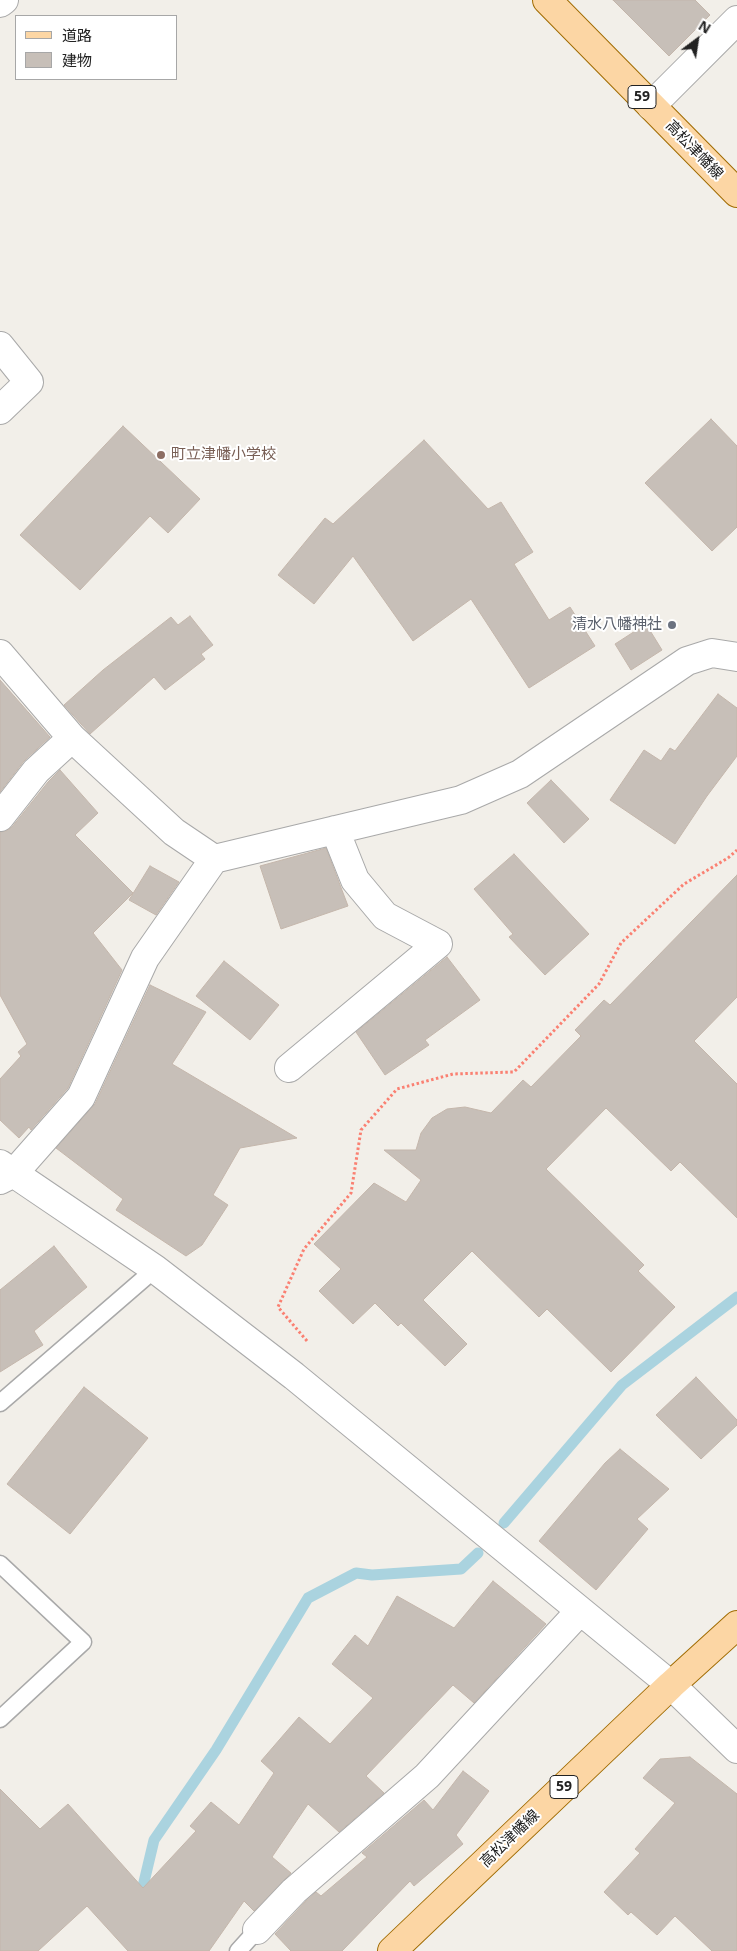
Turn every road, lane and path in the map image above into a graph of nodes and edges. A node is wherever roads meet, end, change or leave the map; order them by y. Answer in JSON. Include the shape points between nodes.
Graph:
{"nodes":[{"id":1,"x":4,"y":0,"type":"edge"},
{"id":2,"x":547,"y":0,"type":"edge"},
{"id":3,"x":0,"y":3,"type":"edge"},
{"id":4,"x":737,"y":20,"type":"edge"},
{"id":5,"x":651,"y":106,"type":"junction"},
{"id":6,"x":737,"y":193,"type":"edge"},
{"id":7,"x":0,"y":346,"type":"edge"},
{"id":8,"x":0,"y":410,"type":"edge"},
{"id":9,"x":0,"y":654,"type":"edge"},
{"id":10,"x":737,"y":657,"type":"edge"},
{"id":11,"x":72,"y":738,"type":"junction"},
{"id":12,"x":0,"y":818,"type":"edge"},
{"id":13,"x":335,"y":830,"type":"junction"},
{"id":14,"x":737,"y":850,"type":"edge"},
{"id":15,"x":214,"y":859,"type":"junction"},
{"id":16,"x":289,"y":1068,"type":"dead end"},
{"id":17,"x":5,"y":1172,"type":"edge"},
{"id":18,"x":155,"y":1269,"type":"junction"},
{"id":19,"x":294,"y":1376,"type":"junction"},
{"id":20,"x":0,"y":1403,"type":"edge"},
{"id":21,"x":0,"y":1564,"type":"edge"},
{"id":22,"x":580,"y":1611,"type":"junction"},
{"id":23,"x":737,"y":1624,"type":"edge"},
{"id":24,"x":671,"y":1685,"type":"junction"},
{"id":25,"x":0,"y":1719,"type":"edge"},
{"id":26,"x":737,"y":1749,"type":"edge"},
{"id":27,"x":257,"y":1930,"type":"joint"},
{"id":28,"x":238,"y":1951,"type":"edge"},
{"id":29,"x":392,"y":1951,"type":"edge"}],
"edges":[{"from":1,"to":3,"type":"street"},
{"from":2,"to":5,"type":"main road","name":"高松津幡線","number":"59"},
{"from":4,"to":5,"type":"street"},
{"from":5,"to":6,"type":"main road","name":"高松津幡線","number":"59"},
{"from":7,"to":8,"type":"street","via":[[29,382]]},
{"from":9,"to":11,"type":"street"},
{"from":10,"to":13,"type":"street","via":[[712,653],[687,661],[520,774],[461,800]]},
{"from":11,"to":12,"type":"street","via":[[36,771]]},
{"from":11,"to":15,"type":"street","via":[[174,832]]},
{"from":13,"to":15,"type":"street"},
{"from":13,"to":16,"type":"street","via":[[355,880],[385,916],[438,944]]},
{"from":14,"to":19,"type":"path","via":[[684,884],[621,943],[599,984],[514,1072],[453,1074],[397,1089],[361,1130],[351,1193],[304,1250],[278,1307],[315,1350]]},
{"from":15,"to":17,"type":"street","via":[[145,958],[81,1097]]},
{"from":17,"to":18,"type":"street"},
{"from":18,"to":19,"type":"street"},
{"from":18,"to":20,"type":"lane"},
{"from":19,"to":22,"type":"street"},
{"from":21,"to":25,"type":"lane","via":[[83,1642]]},
{"from":22,"to":24,"type":"street"},
{"from":22,"to":27,"type":"street","via":[[427,1776],[294,1891]]},
{"from":23,"to":24,"type":"main road","name":"高松津幡線","number":"59"},
{"from":24,"to":26,"type":"street"},
{"from":24,"to":29,"type":"main road","name":"高松津幡線","number":"59"},
{"from":27,"to":28,"type":"lane"}]}
